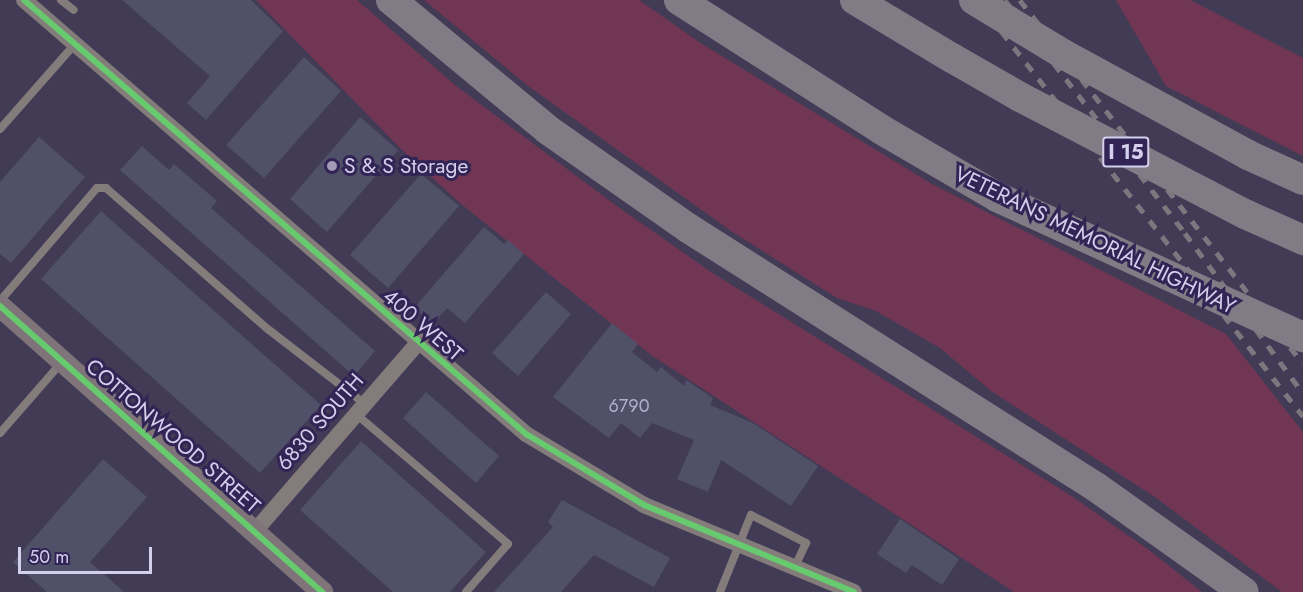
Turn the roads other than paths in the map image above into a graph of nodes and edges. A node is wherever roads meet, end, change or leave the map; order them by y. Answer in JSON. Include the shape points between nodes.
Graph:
{"nodes":[{"id":1,"x":24,"y":0,"type":"edge"},
{"id":2,"x":61,"y":0,"type":"edge"},
{"id":3,"x":391,"y":0,"type":"edge"},
{"id":4,"x":679,"y":0,"type":"edge"},
{"id":5,"x":855,"y":0,"type":"edge"},
{"id":6,"x":974,"y":0,"type":"edge"},
{"id":7,"x":74,"y":10,"type":"dead end"},
{"id":8,"x":75,"y":44,"type":"junction"},
{"id":9,"x":0,"y":129,"type":"edge"},
{"id":10,"x":1303,"y":180,"type":"edge"},
{"id":11,"x":1303,"y":240,"type":"edge"},
{"id":12,"x":2,"y":310,"type":"edge"},
{"id":13,"x":1303,"y":337,"type":"edge"},
{"id":14,"x":418,"y":343,"type":"junction"},
{"id":15,"x":63,"y":361,"type":"junction"},
{"id":16,"x":361,"y":409,"type":"junction"},
{"id":17,"x":0,"y":433,"type":"edge"},
{"id":18,"x":255,"y":531,"type":"junction"},
{"id":19,"x":741,"y":545,"type":"junction"},
{"id":20,"x":795,"y":567,"type":"junction"},
{"id":21,"x":1211,"y":567,"type":"junction"},
{"id":22,"x":322,"y":592,"type":"edge"},
{"id":23,"x":466,"y":592,"type":"edge"},
{"id":24,"x":720,"y":592,"type":"edge"},
{"id":25,"x":854,"y":592,"type":"edge"},
{"id":26,"x":1235,"y":592,"type":"edge"},
{"id":27,"x":1244,"y":592,"type":"edge"}],
"edges":[{"from":1,"to":8,"type":"street","name":"400 WEST"},
{"from":2,"to":7,"type":"lane"},
{"from":3,"to":21,"type":"highway","via":[[548,130],[688,228],[1096,487]]},
{"from":4,"to":13,"type":"highway","name":"VETERANS MEMORIAL HIGHWAY","bridge":true,"via":[[882,130],[997,197]]},
{"from":5,"to":11,"type":"highway","number":"I 15","bridge":true,"via":[[1030,102]]},
{"from":6,"to":10,"type":"highway","bridge":true,"via":[[1248,155]]},
{"from":8,"to":9,"type":"lane"},
{"from":8,"to":14,"type":"street","name":"400 WEST"},
{"from":12,"to":15,"type":"street","name":"COTTONWOOD STREET"},
{"from":12,"to":16,"type":"lane","via":[[97,188],[106,188]]},
{"from":14,"to":16,"type":"street","name":"6830 SOUTH"},
{"from":14,"to":19,"type":"street","name":"400 WEST","via":[[499,413],[569,461],[644,505]]},
{"from":15,"to":17,"type":"lane"},
{"from":15,"to":18,"type":"street","name":"COTTONWOOD STREET"},
{"from":16,"to":18,"type":"street","name":"6830 SOUTH"},
{"from":16,"to":23,"type":"lane","via":[[508,544]]},
{"from":18,"to":22,"type":"street","name":"COTTONWOOD STREET"},
{"from":19,"to":20,"type":"street","name":"400 WEST"},
{"from":19,"to":20,"type":"lane","via":[[751,515],[806,543]]},
{"from":19,"to":24,"type":"lane"},
{"from":20,"to":25,"type":"street","name":"400 WEST"},
{"from":21,"to":26,"type":"highway"},
{"from":21,"to":27,"type":"highway"}]}
